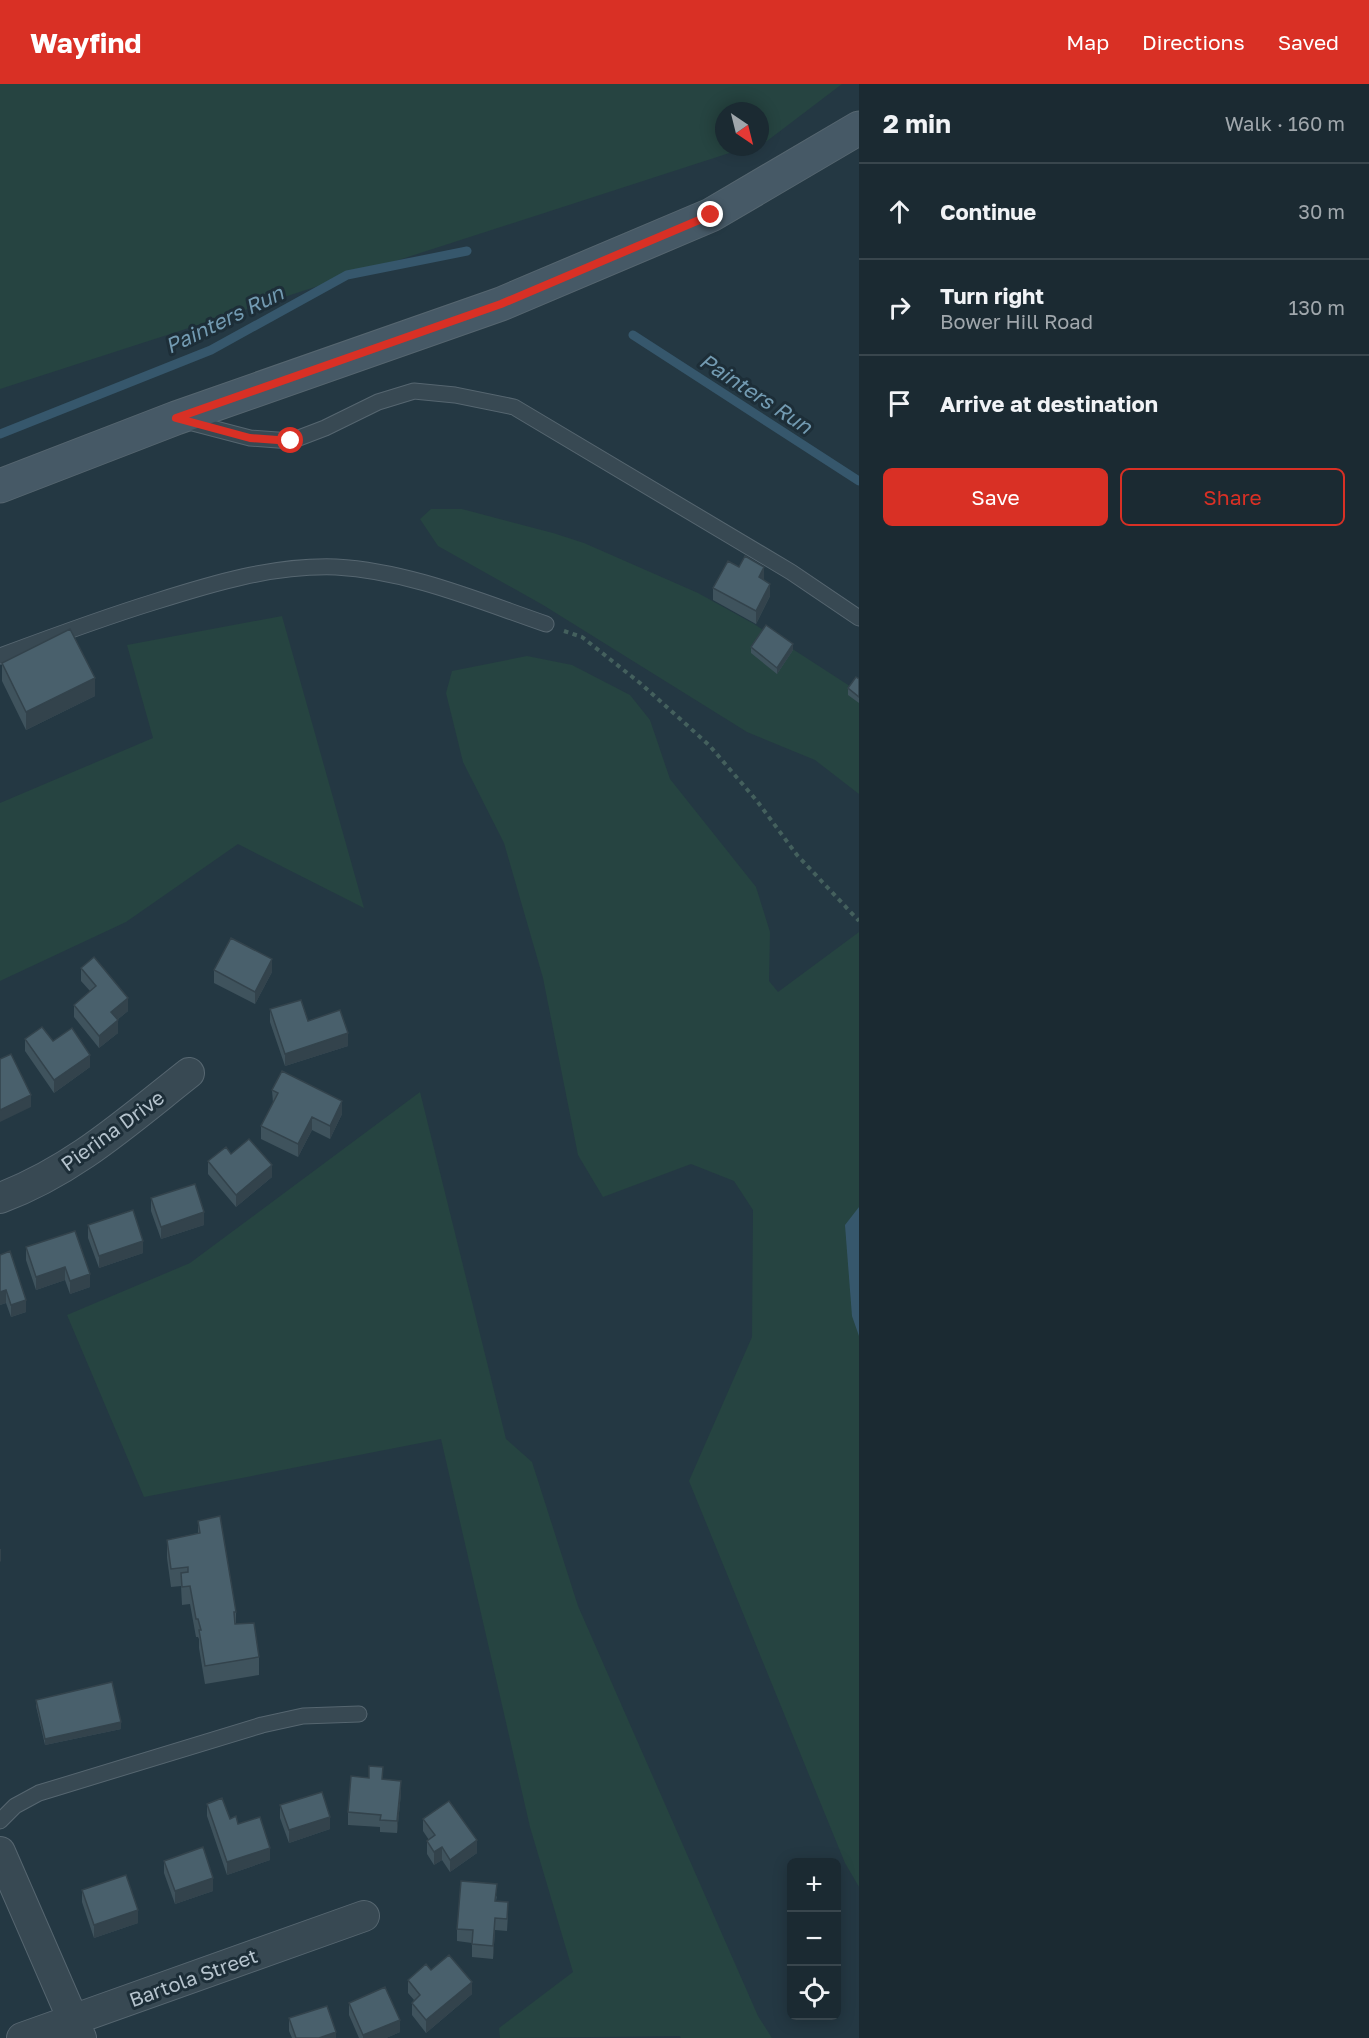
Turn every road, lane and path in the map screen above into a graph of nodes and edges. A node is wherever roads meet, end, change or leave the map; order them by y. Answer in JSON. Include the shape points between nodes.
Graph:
{"nodes":[{"id":1,"x":859,"y":128,"type":"edge"},
{"id":2,"x":176,"y":418,"type":"junction"},
{"id":3,"x":0,"y":486,"type":"edge"},
{"id":4,"x":859,"y":618,"type":"edge"},
{"id":5,"x":546,"y":624,"type":"joint"},
{"id":6,"x":0,"y":656,"type":"edge"},
{"id":7,"x":859,"y":921,"type":"edge"},
{"id":8,"x":189,"y":1074,"type":"dead end"},
{"id":9,"x":0,"y":1198,"type":"edge"},
{"id":10,"x":359,"y":1714,"type":"dead end"},
{"id":11,"x":0,"y":1821,"type":"edge"},
{"id":12,"x":0,"y":1852,"type":"edge"},
{"id":13,"x":364,"y":1916,"type":"dead end"},
{"id":14,"x":77,"y":2029,"type":"edge"},
{"id":15,"x":22,"y":2038,"type":"edge"}],
"edges":[{"from":1,"to":2,"type":"main road","via":[[711,215],[501,304]]},
{"from":2,"to":3,"type":"main road"},
{"from":2,"to":4,"type":"lane","via":[[250,438],[291,441],[378,402],[414,391],[514,407],[781,566]]},
{"from":5,"to":6,"type":"lane","via":[[393,575],[338,567],[286,568],[215,582]]},
{"from":5,"to":7,"type":"path","via":[[582,637],[709,745],[758,801],[797,855]]},
{"from":8,"to":9,"type":"street","name":"Pierina Drive","via":[[79,1159]]},
{"from":10,"to":11,"type":"lane","via":[[303,1716],[262,1725],[39,1793],[15,1806]]},
{"from":12,"to":14,"type":"street"},
{"from":13,"to":14,"type":"street","name":"Bartola Street"},
{"from":14,"to":15,"type":"street","name":"Bartola Street"}]}
